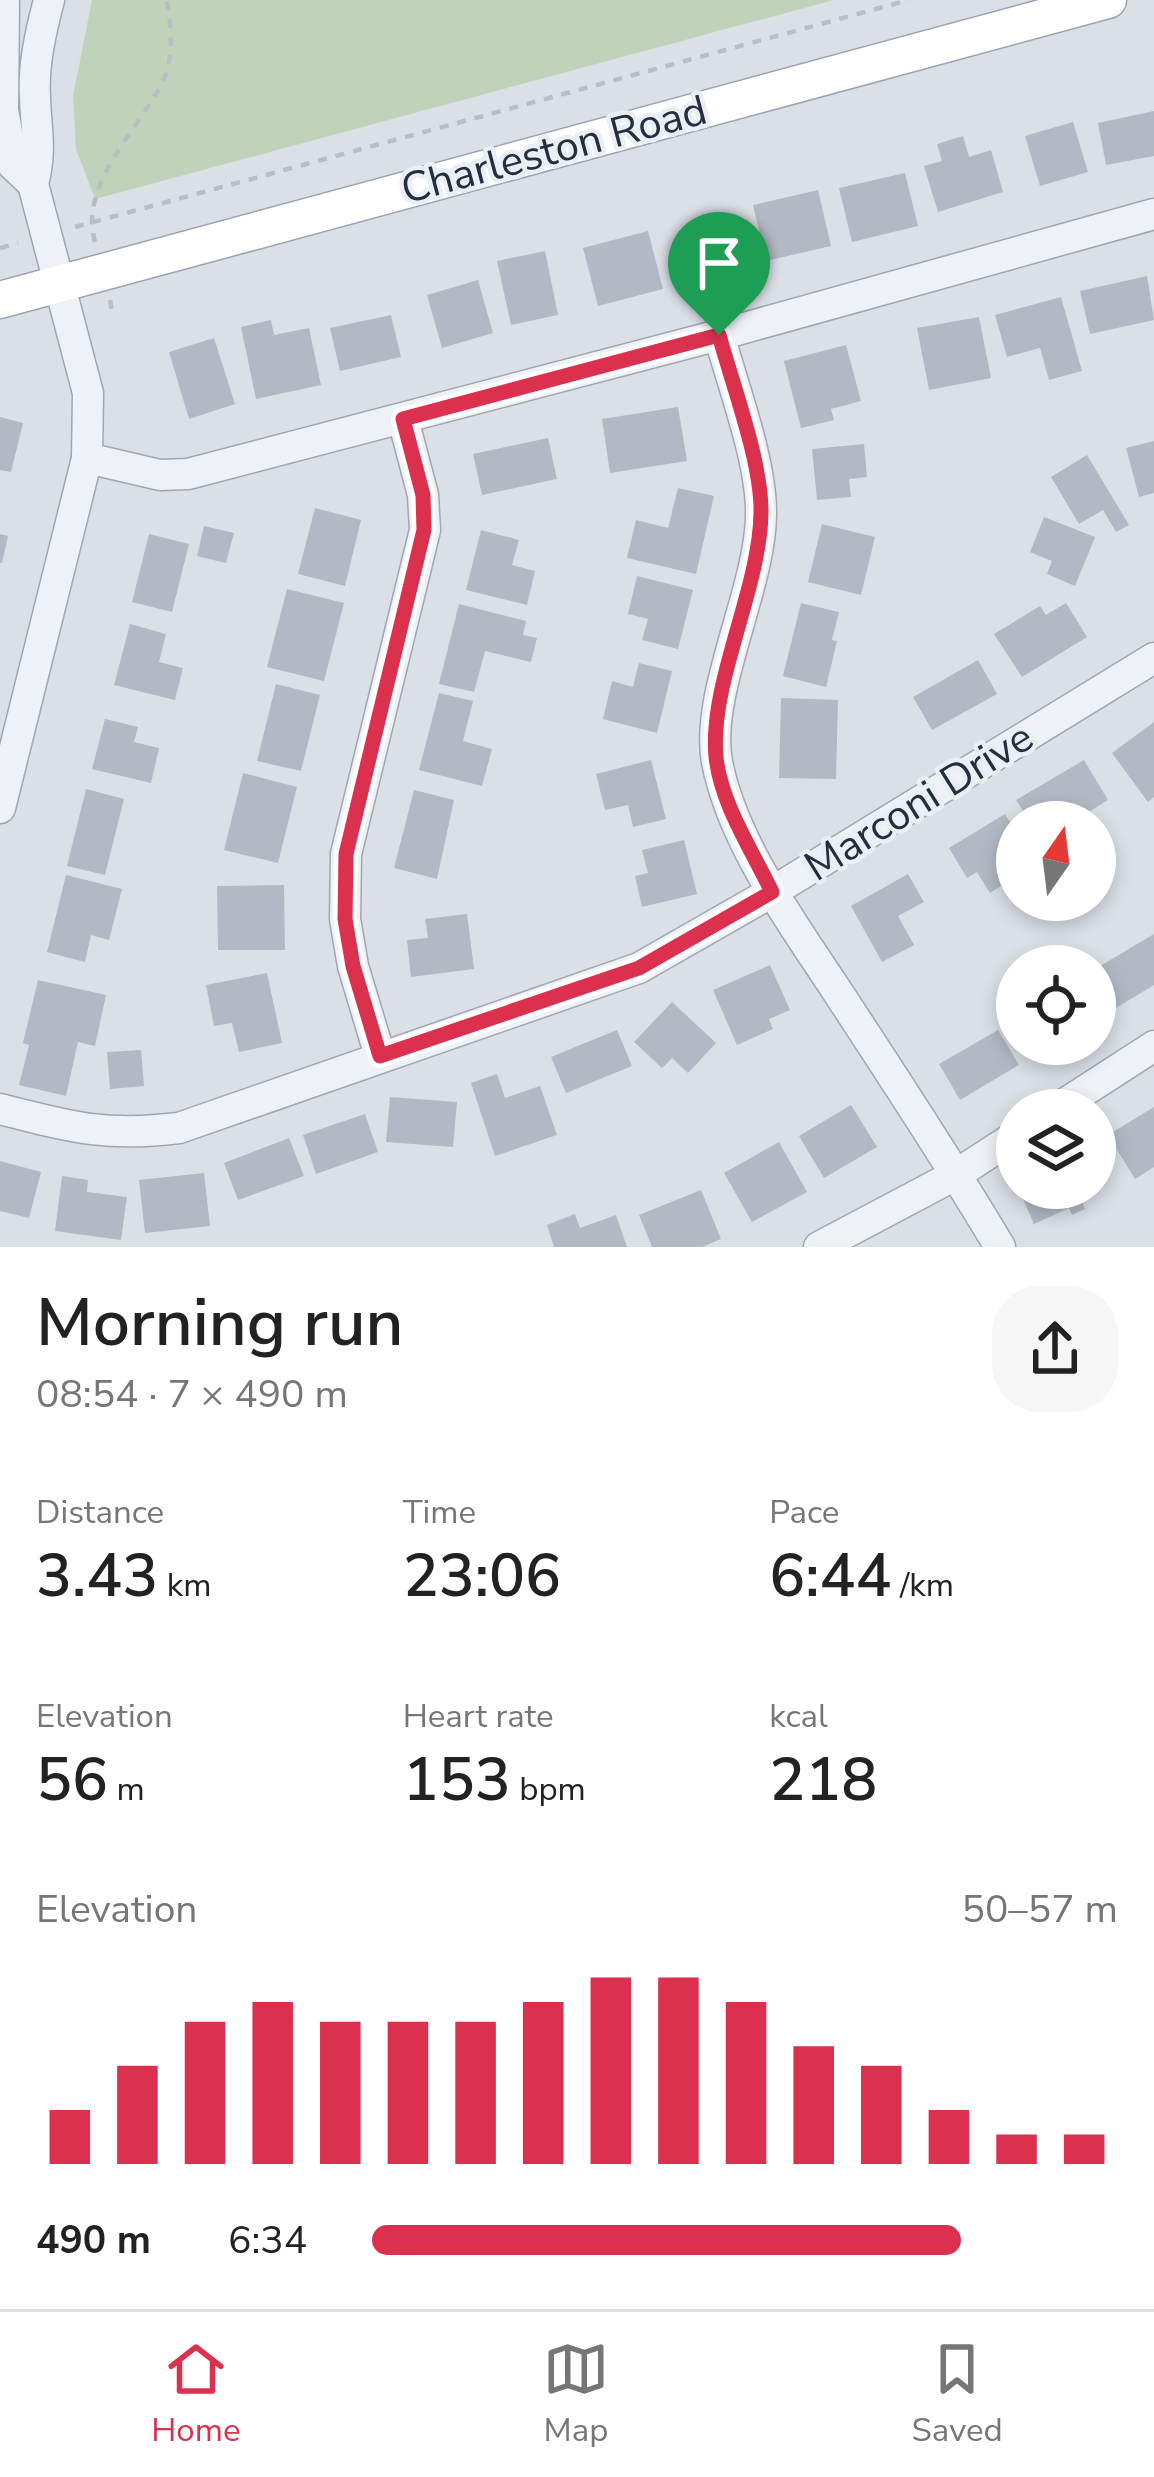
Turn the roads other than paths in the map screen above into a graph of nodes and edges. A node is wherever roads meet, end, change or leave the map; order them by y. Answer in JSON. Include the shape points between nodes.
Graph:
{"nodes":[{"id":1,"x":4,"y":0,"type":"edge"},
{"id":2,"x":49,"y":0,"type":"edge"},
{"id":3,"x":1108,"y":0,"type":"edge"},
{"id":4,"x":33,"y":184,"type":"junction"},
{"id":5,"x":1154,"y":214,"type":"edge"},
{"id":6,"x":58,"y":284,"type":"junction"},
{"id":7,"x":0,"y":300,"type":"edge"},
{"id":8,"x":719,"y":335,"type":"junction"},
{"id":9,"x":403,"y":419,"type":"junction"},
{"id":10,"x":87,"y":458,"type":"junction"},
{"id":11,"x":1154,"y":658,"type":"edge"},
{"id":12,"x":0,"y":808,"type":"edge"},
{"id":13,"x":772,"y":892,"type":"junction"},
{"id":14,"x":1154,"y":1046,"type":"edge"},
{"id":15,"x":380,"y":1056,"type":"junction"},
{"id":16,"x":1087,"y":1089,"type":"edge"},
{"id":17,"x":0,"y":1109,"type":"edge"},
{"id":18,"x":996,"y":1149,"type":"edge"},
{"id":19,"x":957,"y":1174,"type":"junction"},
{"id":20,"x":819,"y":1247,"type":"edge"},
{"id":21,"x":1000,"y":1247,"type":"edge"}],
"edges":[{"from":1,"to":4,"type":"street","via":[[3,110],[13,165]]},
{"from":2,"to":4,"type":"street","via":[[34,94],[40,155]]},
{"from":3,"to":6,"type":"main road","name":"Charleston Road"},
{"from":4,"to":6,"type":"street"},
{"from":5,"to":8,"type":"street"},
{"from":6,"to":7,"type":"main road","name":"Charleston Road"},
{"from":6,"to":10,"type":"street","via":[[88,393]]},
{"from":8,"to":9,"type":"street"},
{"from":8,"to":13,"type":"street","via":[[761,512],[716,757]]},
{"from":9,"to":10,"type":"street","via":[[188,474]]},
{"from":9,"to":15,"type":"street","via":[[424,530],[346,854],[345,919]]},
{"from":10,"to":12,"type":"street"},
{"from":11,"to":13,"type":"street","name":"Marconi Drive"},
{"from":13,"to":15,"type":"street","name":"Marconi Drive","via":[[639,968]]},
{"from":13,"to":19,"type":"street"},
{"from":14,"to":16,"type":"street"},
{"from":15,"to":17,"type":"street","name":"Marconi Drive","via":[[179,1128],[94,1132]]},
{"from":18,"to":19,"type":"street"},
{"from":19,"to":20,"type":"street"},
{"from":19,"to":21,"type":"street"}]}
